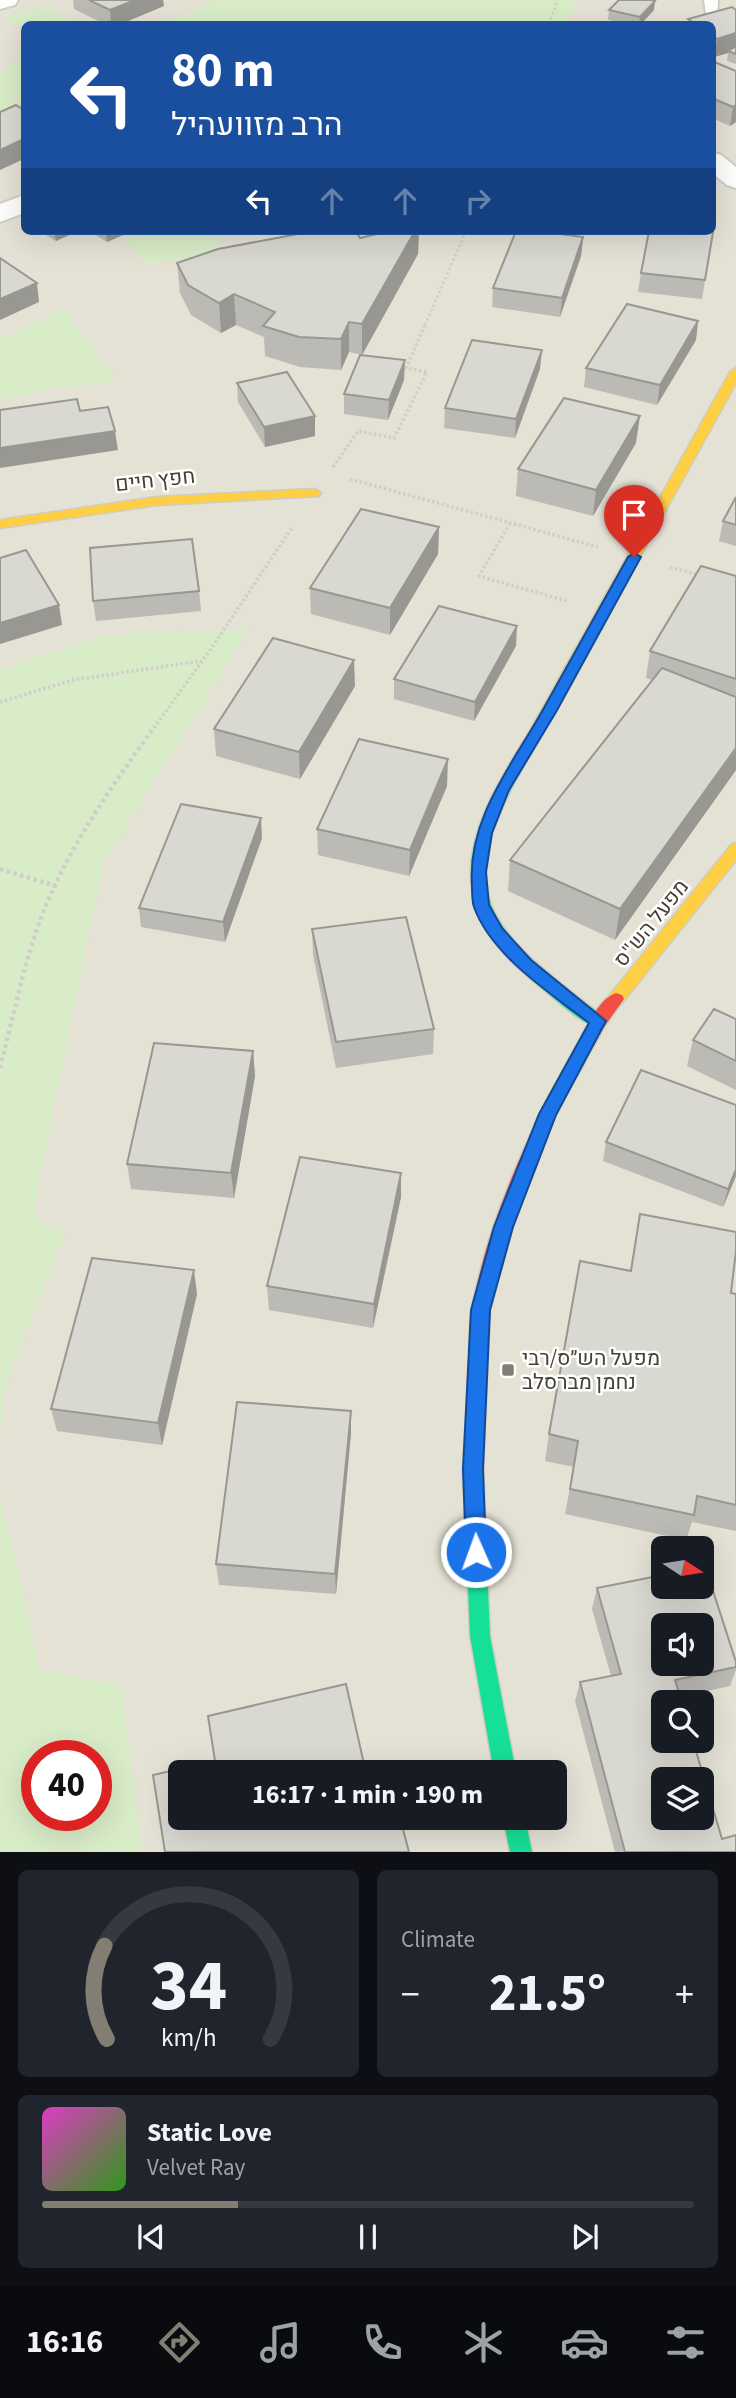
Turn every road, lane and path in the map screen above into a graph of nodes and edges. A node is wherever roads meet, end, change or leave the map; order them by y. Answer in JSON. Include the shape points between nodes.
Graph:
{"nodes":[{"id":1,"x":7,"y":0,"type":"edge"},
{"id":2,"x":558,"y":0,"type":"edge"},
{"id":3,"x":711,"y":0,"type":"edge"},
{"id":4,"x":0,"y":2,"type":"edge"},
{"id":5,"x":712,"y":18,"type":"edge"},
{"id":6,"x":550,"y":21,"type":"edge"},
{"id":7,"x":716,"y":163,"type":"edge"},
{"id":8,"x":736,"y":180,"type":"edge"},
{"id":9,"x":21,"y":204,"type":"edge"},
{"id":10,"x":0,"y":214,"type":"edge"},
{"id":11,"x":464,"y":235,"type":"edge"},
{"id":12,"x":736,"y":372,"type":"edge"},
{"id":13,"x":328,"y":474,"type":"junction"},
{"id":14,"x":315,"y":493,"type":"junction"},
{"id":15,"x":510,"y":523,"type":"junction"},
{"id":16,"x":0,"y":524,"type":"edge"},
{"id":17,"x":634,"y":557,"type":"junction"},
{"id":18,"x":710,"y":579,"type":"edge"},
{"id":19,"x":604,"y":611,"type":"junction"},
{"id":20,"x":202,"y":661,"type":"junction"},
{"id":21,"x":0,"y":702,"type":"edge"},
{"id":22,"x":736,"y":849,"type":"edge"},
{"id":23,"x":0,"y":869,"type":"edge"},
{"id":24,"x":56,"y":886,"type":"junction"},
{"id":25,"x":598,"y":1021,"type":"junction"},
{"id":26,"x":0,"y":1068,"type":"edge"},
{"id":27,"x":504,"y":1760,"type":"edge"},
{"id":28,"x":516,"y":1830,"type":"edge"},
{"id":29,"x":521,"y":1852,"type":"edge"}],
"edges":[{"from":1,"to":4,"type":"street"},
{"from":2,"to":6,"type":"path"},
{"from":3,"to":5,"type":"lane"},
{"from":7,"to":8,"type":"street"},
{"from":9,"to":10,"type":"street"},
{"from":11,"to":13,"type":"path","via":[[406,368],[428,372],[394,438],[358,432]]},
{"from":12,"to":17,"type":"street"},
{"from":13,"to":14,"type":"path"},
{"from":13,"to":15,"type":"path"},
{"from":14,"to":16,"type":"street","name":"חפץ חיים","via":[[147,501]]},
{"from":14,"to":20,"type":"path"},
{"from":15,"to":17,"type":"path"},
{"from":15,"to":19,"type":"path","via":[[479,576]]},
{"from":17,"to":18,"type":"path"},
{"from":17,"to":19,"type":"street"},
{"from":19,"to":25,"type":"street","via":[[502,789],[485,833],[478,872],[481,906],[497,932],[525,964]]},
{"from":20,"to":21,"type":"path","via":[[92,676]]},
{"from":20,"to":24,"type":"path","via":[[136,750],[87,826]]},
{"from":22,"to":25,"type":"street","name":"מפעל הש\"ס"},
{"from":23,"to":24,"type":"path"},
{"from":24,"to":26,"type":"path","via":[[23,979]]},
{"from":25,"to":27,"type":"street","name":"מפעל הש\"ס","via":[[547,1114],[503,1227],[481,1310],[473,1469],[480,1636]]},
{"from":28,"to":29,"type":"street"}]}
